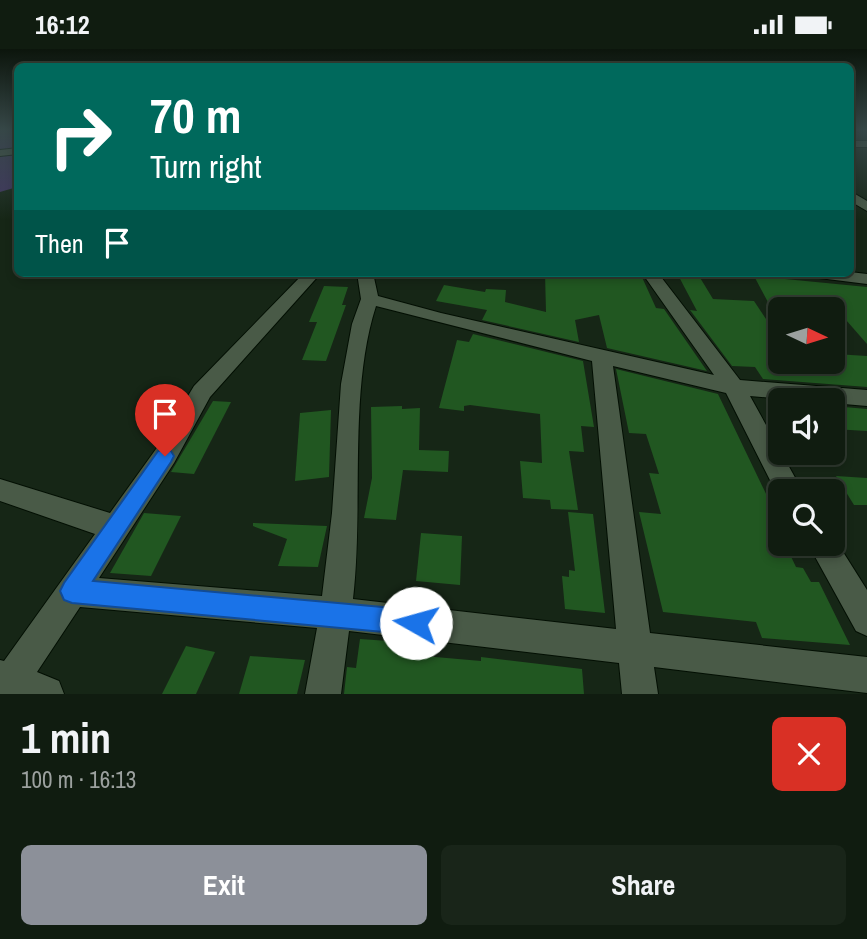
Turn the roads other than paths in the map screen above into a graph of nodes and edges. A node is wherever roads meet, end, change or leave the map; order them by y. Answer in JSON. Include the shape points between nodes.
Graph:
{"nodes":[{"id":1,"x":309,"y":277,"type":"edge"},
{"id":2,"x":653,"y":277,"type":"edge"},
{"id":3,"x":368,"y":286,"type":"edge"},
{"id":4,"x":602,"y":356,"type":"junction"},
{"id":5,"x":734,"y":387,"type":"junction"},
{"id":6,"x":867,"y":398,"type":"edge"},
{"id":7,"x":783,"y":479,"type":"edge"},
{"id":8,"x":0,"y":490,"type":"edge"},
{"id":9,"x":115,"y":528,"type":"junction"},
{"id":10,"x":829,"y":556,"type":"edge"},
{"id":11,"x":72,"y":591,"type":"junction"},
{"id":12,"x":334,"y":613,"type":"junction"},
{"id":13,"x":867,"y":620,"type":"edge"},
{"id":14,"x":635,"y":648,"type":"junction"},
{"id":15,"x":867,"y":675,"type":"edge"},
{"id":16,"x":6,"y":679,"type":"edge"},
{"id":17,"x":46,"y":694,"type":"edge"},
{"id":18,"x":323,"y":694,"type":"edge"},
{"id":19,"x":640,"y":694,"type":"edge"}],
"edges":[{"from":1,"to":9,"type":"street","via":[[202,392]]},
{"from":2,"to":5,"type":"street"},
{"from":3,"to":4,"type":"street","via":[[438,318]]},
{"from":3,"to":12,"type":"street","via":[[359,329],[344,542]]},
{"from":4,"to":5,"type":"street"},
{"from":4,"to":14,"type":"street"},
{"from":5,"to":6,"type":"street"},
{"from":5,"to":7,"type":"street"},
{"from":8,"to":9,"type":"street"},
{"from":9,"to":11,"type":"street"},
{"from":10,"to":13,"type":"street"},
{"from":11,"to":12,"type":"street"},
{"from":11,"to":16,"type":"street"},
{"from":12,"to":14,"type":"street"},
{"from":12,"to":18,"type":"street"},
{"from":14,"to":15,"type":"street"},
{"from":14,"to":19,"type":"street"},
{"from":16,"to":17,"type":"street"}]}
